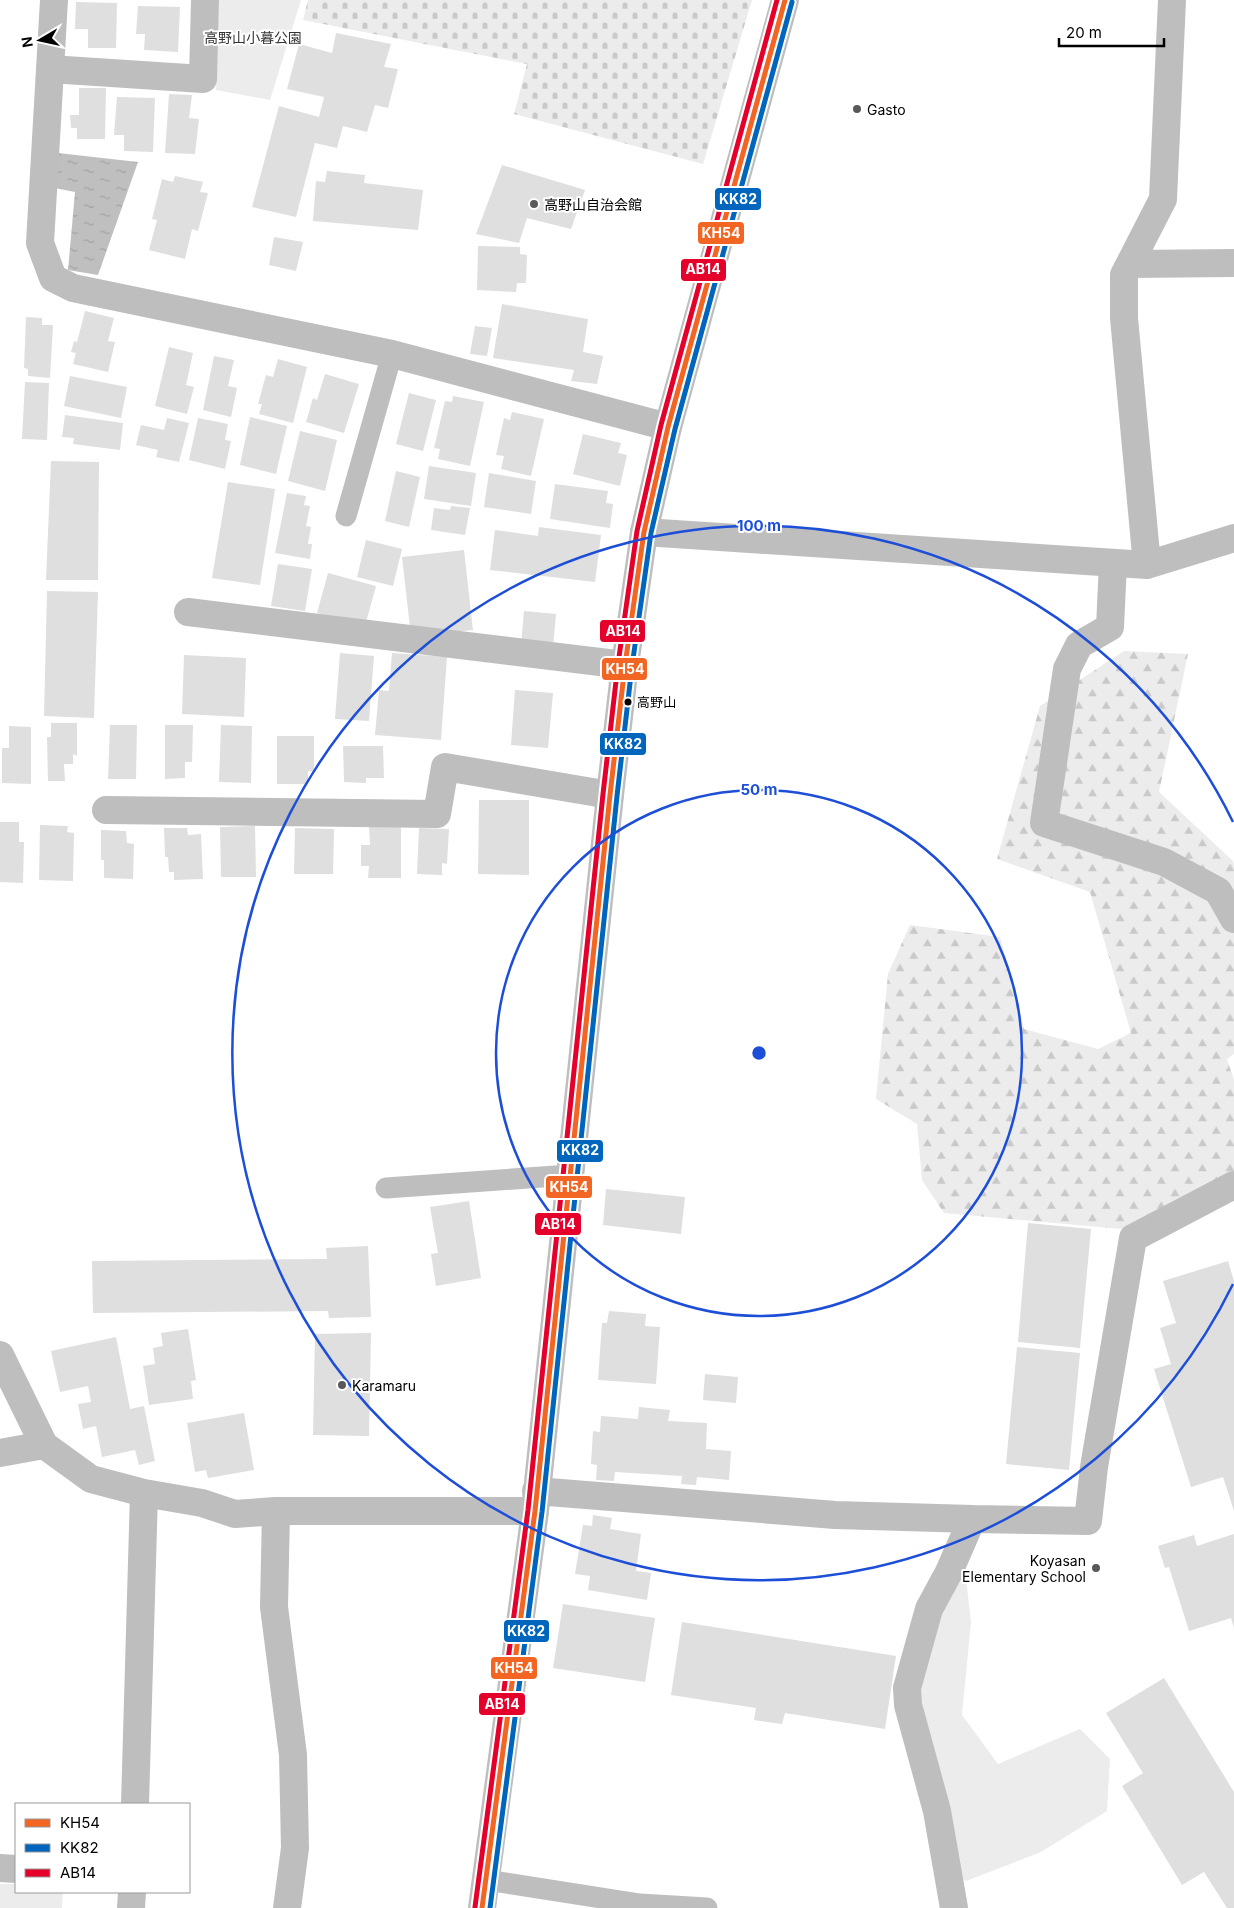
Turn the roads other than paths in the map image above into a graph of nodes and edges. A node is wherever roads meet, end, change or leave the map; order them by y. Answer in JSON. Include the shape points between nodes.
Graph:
{"nodes":[{"id":1,"x":54,"y":0,"type":"edge"},
{"id":2,"x":205,"y":0,"type":"edge"},
{"id":3,"x":785,"y":0,"type":"edge"},
{"id":4,"x":1172,"y":0,"type":"edge"},
{"id":5,"x":50,"y":70,"type":"junction"},
{"id":6,"x":1234,"y":263,"type":"edge"},
{"id":7,"x":1130,"y":264,"type":"junction"},
{"id":8,"x":392,"y":354,"type":"junction"},
{"id":9,"x":668,"y":427,"type":"junction"},
{"id":10,"x":346,"y":516,"type":"dead end"},
{"id":11,"x":644,"y":532,"type":"junction"},
{"id":12,"x":1234,"y":538,"type":"edge"},
{"id":13,"x":1113,"y":563,"type":"junction"},
{"id":14,"x":1147,"y":565,"type":"junction"},
{"id":15,"x":188,"y":612,"type":"dead end"},
{"id":16,"x":625,"y":665,"type":"junction"},
{"id":17,"x":610,"y":795,"type":"junction"},
{"id":18,"x":106,"y":810,"type":"dead end"},
{"id":19,"x":1234,"y":918,"type":"edge"},
{"id":20,"x":570,"y":1175,"type":"junction"},
{"id":21,"x":1234,"y":1185,"type":"edge"},
{"id":22,"x":386,"y":1188,"type":"dead end"},
{"id":23,"x":0,"y":1354,"type":"edge"},
{"id":24,"x":44,"y":1445,"type":"junction"},
{"id":25,"x":0,"y":1452,"type":"edge"},
{"id":26,"x":144,"y":1493,"type":"junction"},
{"id":27,"x":536,"y":1501,"type":"junction"},
{"id":28,"x":276,"y":1511,"type":"junction"},
{"id":29,"x":972,"y":1519,"type":"junction"},
{"id":30,"x":135,"y":1803,"type":"edge"},
{"id":31,"x":0,"y":1868,"type":"edge"},
{"id":32,"x":15,"y":1869,"type":"edge"},
{"id":33,"x":486,"y":1880,"type":"junction"},
{"id":34,"x":132,"y":1893,"type":"edge"},
{"id":35,"x":131,"y":1908,"type":"edge"},
{"id":36,"x":287,"y":1908,"type":"edge"},
{"id":37,"x":482,"y":1908,"type":"edge"},
{"id":38,"x":707,"y":1908,"type":"edge"},
{"id":39,"x":954,"y":1908,"type":"edge"}],
"edges":[{"from":1,"to":5,"type":"main road"},
{"from":2,"to":5,"type":"main road","via":[[203,79]]},
{"from":3,"to":9,"type":"main road"},
{"from":4,"to":7,"type":"main road","via":[[1162,199]]},
{"from":5,"to":8,"type":"main road","via":[[40,242],[52,278],[73,288]]},
{"from":6,"to":7,"type":"main road"},
{"from":7,"to":14,"type":"main road","via":[[1124,275],[1124,318]]},
{"from":8,"to":9,"type":"main road"},
{"from":8,"to":10,"type":"lane"},
{"from":9,"to":11,"type":"main road"},
{"from":11,"to":13,"type":"main road"},
{"from":11,"to":16,"type":"main road"},
{"from":12,"to":14,"type":"main road"},
{"from":13,"to":14,"type":"main road"},
{"from":13,"to":19,"type":"main road","via":[[1110,627],[1079,646],[1067,668],[1044,824],[1164,862],[1218,891]]},
{"from":15,"to":16,"type":"main road"},
{"from":16,"to":17,"type":"main road"},
{"from":17,"to":18,"type":"main road","via":[[446,768],[437,814]]},
{"from":17,"to":20,"type":"main road"},
{"from":20,"to":22,"type":"lane"},
{"from":20,"to":27,"type":"main road"},
{"from":21,"to":29,"type":"main road","via":[[1133,1238],[1094,1467],[1088,1521]]},
{"from":23,"to":24,"type":"main road"},
{"from":24,"to":25,"type":"main road"},
{"from":24,"to":26,"type":"main road","via":[[91,1479]]},
{"from":26,"to":28,"type":"main road","via":[[202,1502],[235,1514]]},
{"from":26,"to":30,"type":"main road"},
{"from":27,"to":28,"type":"main road"},
{"from":27,"to":29,"type":"main road"},
{"from":27,"to":33,"type":"main road"},
{"from":28,"to":36,"type":"main road","via":[[274,1607],[293,1756],[295,1848]]},
{"from":29,"to":39,"type":"main road","via":[[929,1610],[907,1688],[908,1705],[937,1810]]},
{"from":31,"to":32,"type":"main road"},
{"from":33,"to":37,"type":"main road"},
{"from":33,"to":38,"type":"lane","via":[[640,1904]]},
{"from":34,"to":35,"type":"main road"}]}
